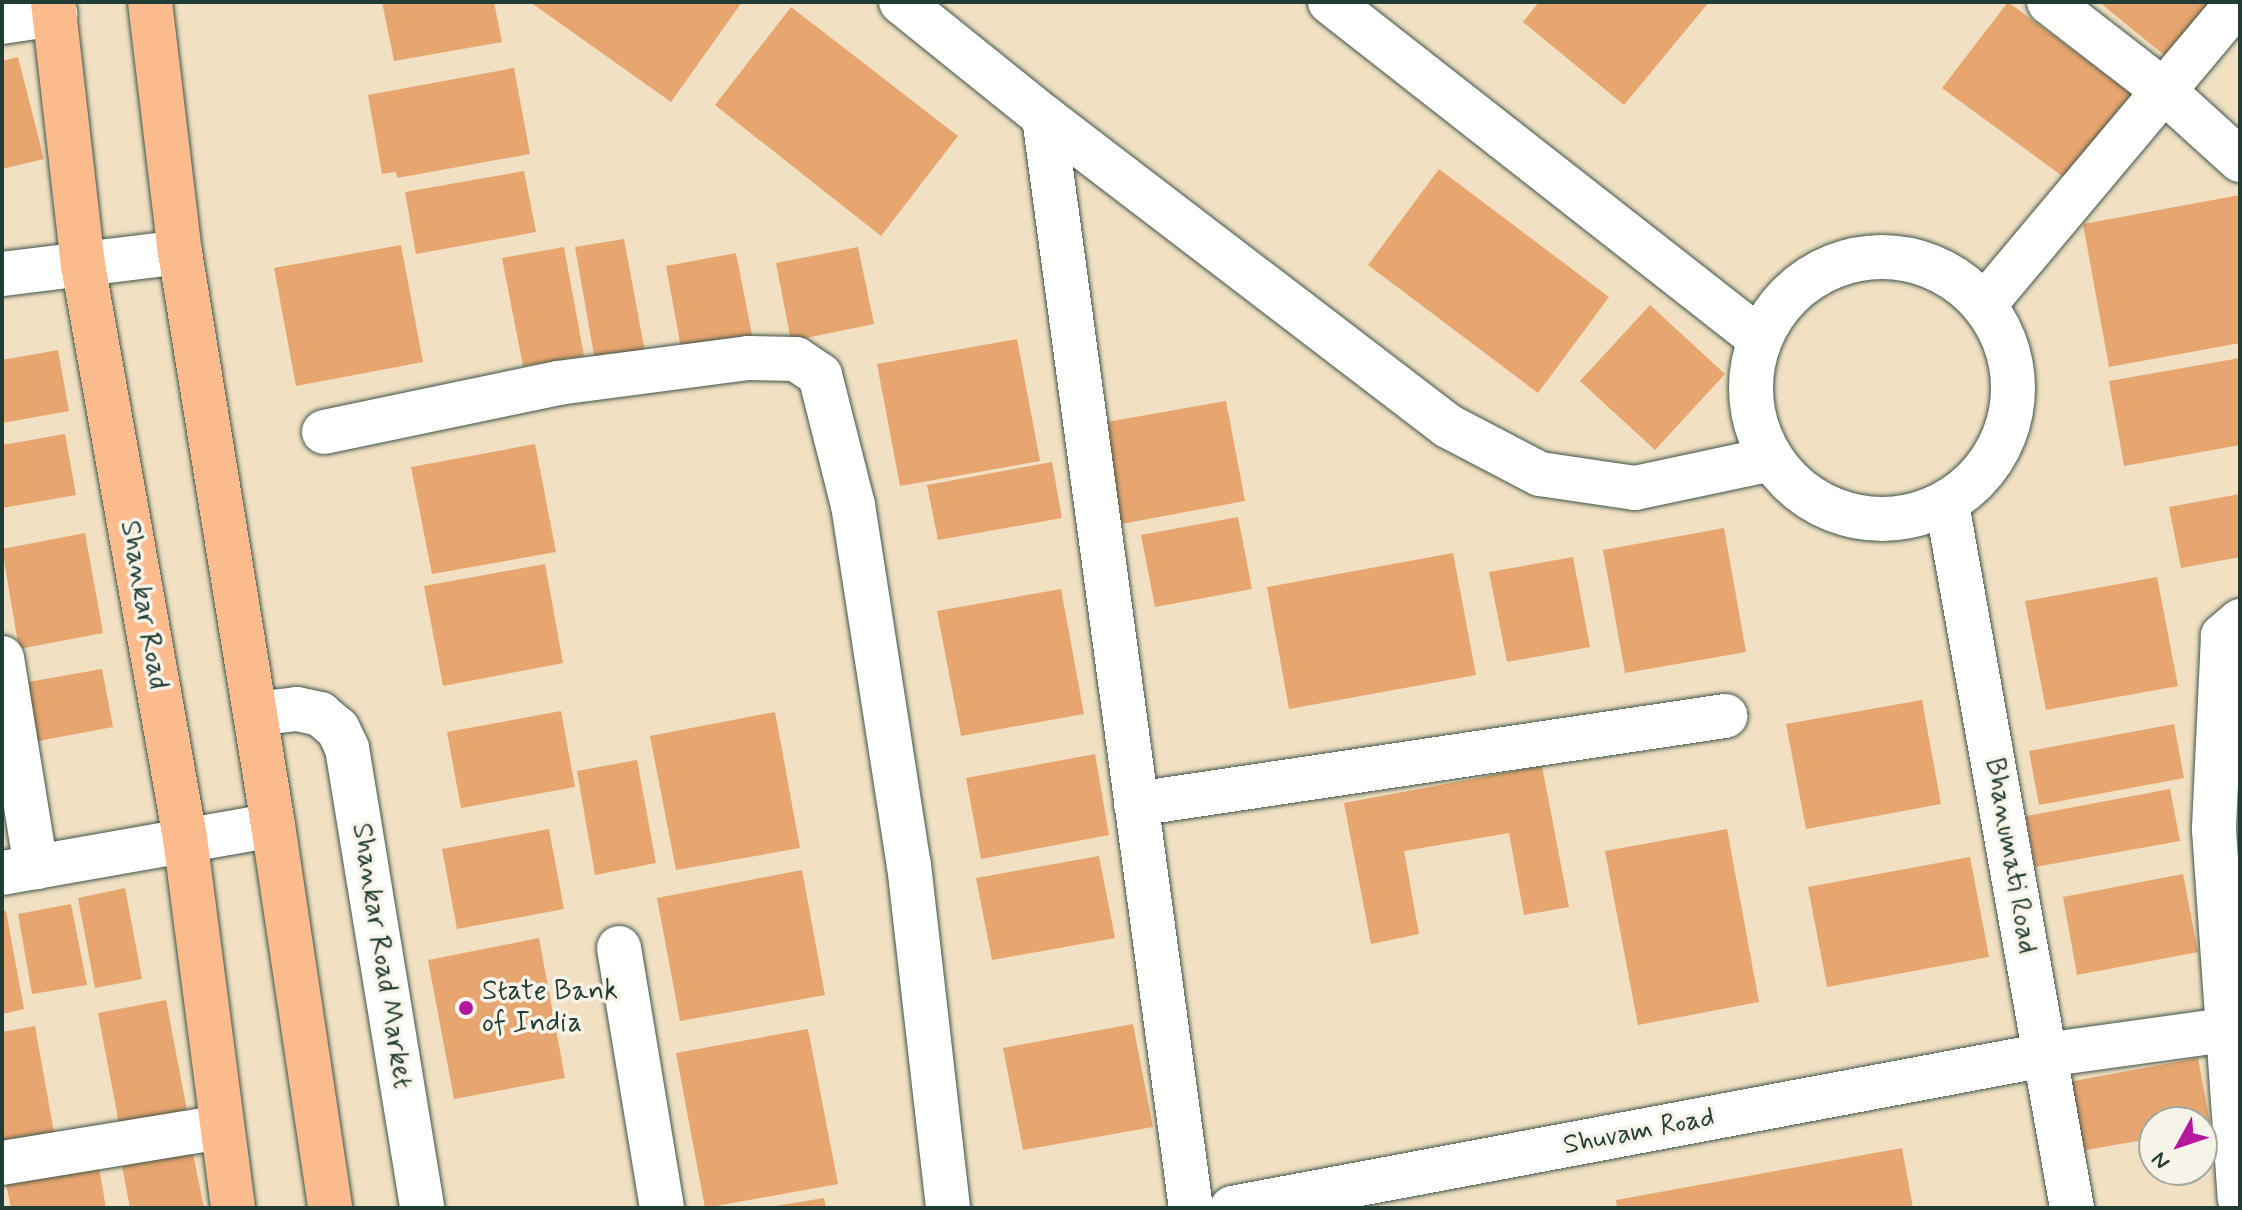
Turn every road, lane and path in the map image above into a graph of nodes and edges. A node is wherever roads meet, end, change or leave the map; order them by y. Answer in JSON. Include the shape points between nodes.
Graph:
{"nodes":[{"id":1,"x":150,"y":2,"type":"edge"},
{"id":2,"x":901,"y":2,"type":"edge"},
{"id":3,"x":1330,"y":2,"type":"edge"},
{"id":4,"x":2049,"y":2,"type":"edge"},
{"id":5,"x":2238,"y":2,"type":"edge"},
{"id":6,"x":54,"y":8,"type":"edge"},
{"id":7,"x":2,"y":22,"type":"edge"},
{"id":8,"x":2164,"y":91,"type":"junction"},
{"id":9,"x":1044,"y":117,"type":"junction"},
{"id":10,"x":2240,"y":160,"type":"edge"},
{"id":11,"x":180,"y":252,"type":"junction"},
{"id":12,"x":83,"y":265,"type":"junction"},
{"id":13,"x":2,"y":274,"type":"edge"},
{"id":14,"x":1984,"y":305,"type":"junction"},
{"id":15,"x":1759,"y":338,"type":"junction"},
{"id":16,"x":324,"y":432,"type":"dead end"},
{"id":17,"x":1772,"y":459,"type":"junction"},
{"id":18,"x":1947,"y":504,"type":"junction"},
{"id":19,"x":2240,"y":621,"type":"edge"},
{"id":20,"x":2,"y":658,"type":"edge"},
{"id":21,"x":255,"y":714,"type":"junction"},
{"id":22,"x":1725,"y":716,"type":"dead end"},
{"id":23,"x":1136,"y":804,"type":"junction"},
{"id":24,"x":273,"y":825,"type":"junction"},
{"id":25,"x":185,"y":838,"type":"junction"},
{"id":26,"x":19,"y":870,"type":"edge"},
{"id":27,"x":619,"y":948,"type":"dead end"},
{"id":28,"x":2234,"y":1028,"type":"edge"},
{"id":29,"x":2045,"y":1055,"type":"junction"},
{"id":30,"x":222,"y":1127,"type":"junction"},
{"id":31,"x":2,"y":1163,"type":"edge"},
{"id":32,"x":2240,"y":1198,"type":"edge"},
{"id":33,"x":233,"y":1208,"type":"edge"},
{"id":34,"x":330,"y":1208,"type":"edge"},
{"id":35,"x":422,"y":1208,"type":"edge"},
{"id":36,"x":662,"y":1208,"type":"edge"},
{"id":37,"x":948,"y":1208,"type":"edge"},
{"id":38,"x":1191,"y":1208,"type":"edge"},
{"id":39,"x":1232,"y":1208,"type":"edge"},
{"id":40,"x":2072,"y":1208,"type":"edge"}],
"edges":[{"from":1,"to":11,"type":"main road"},
{"from":2,"to":9,"type":"street"},
{"from":3,"to":15,"type":"street"},
{"from":4,"to":8,"type":"street"},
{"from":5,"to":8,"type":"street"},
{"from":6,"to":7,"type":"street"},
{"from":6,"to":12,"type":"main road","name":"Shankar Road"},
{"from":8,"to":10,"type":"street"},
{"from":8,"to":14,"type":"street"},
{"from":9,"to":17,"type":"street","via":[[1448,426],[1540,474],[1635,488]]},
{"from":9,"to":23,"type":"street"},
{"from":11,"to":12,"type":"street"},
{"from":11,"to":21,"type":"main road"},
{"from":12,"to":13,"type":"street"},
{"from":12,"to":25,"type":"main road","name":"Shankar Road"},
{"from":14,"to":15,"type":"street","via":[[1938,270],[1909,259],[1864,257],[1820,271],[1784,299]]},
{"from":14,"to":18,"type":"street","via":[[2007,346],[2015,390],[2006,435],[1990,462]]},
{"from":15,"to":17,"type":"street","via":[[1751,371],[1754,417]]},
{"from":16,"to":37,"type":"street","via":[[558,383],[748,358],[796,359],[820,375],[853,505],[900,802]]},
{"from":17,"to":18,"type":"street","via":[[1803,494],[1844,514],[1889,520]]},
{"from":18,"to":29,"type":"street","name":"Bhanumati Road"},
{"from":19,"to":28,"type":"street","via":[[2223,636],[2214,830]]},
{"from":20,"to":26,"type":"street"},
{"from":21,"to":24,"type":"main road"},
{"from":21,"to":35,"type":"street","name":"Shankar Road Market","via":[[297,709],[320,714],[338,729],[347,748]]},
{"from":22,"to":23,"type":"street"},
{"from":23,"to":38,"type":"street"},
{"from":24,"to":25,"type":"street"},
{"from":24,"to":34,"type":"main road"},
{"from":25,"to":26,"type":"street"},
{"from":25,"to":30,"type":"main road","name":"Shankar Road"},
{"from":27,"to":36,"type":"street"},
{"from":28,"to":29,"type":"street","name":"Shuvam Road"},
{"from":28,"to":32,"type":"street"},
{"from":29,"to":39,"type":"street","name":"Shuvam Road"},
{"from":29,"to":40,"type":"street","name":"Bhanumati Road"},
{"from":30,"to":31,"type":"street"},
{"from":30,"to":33,"type":"main road","name":"Shankar Road"}]}
